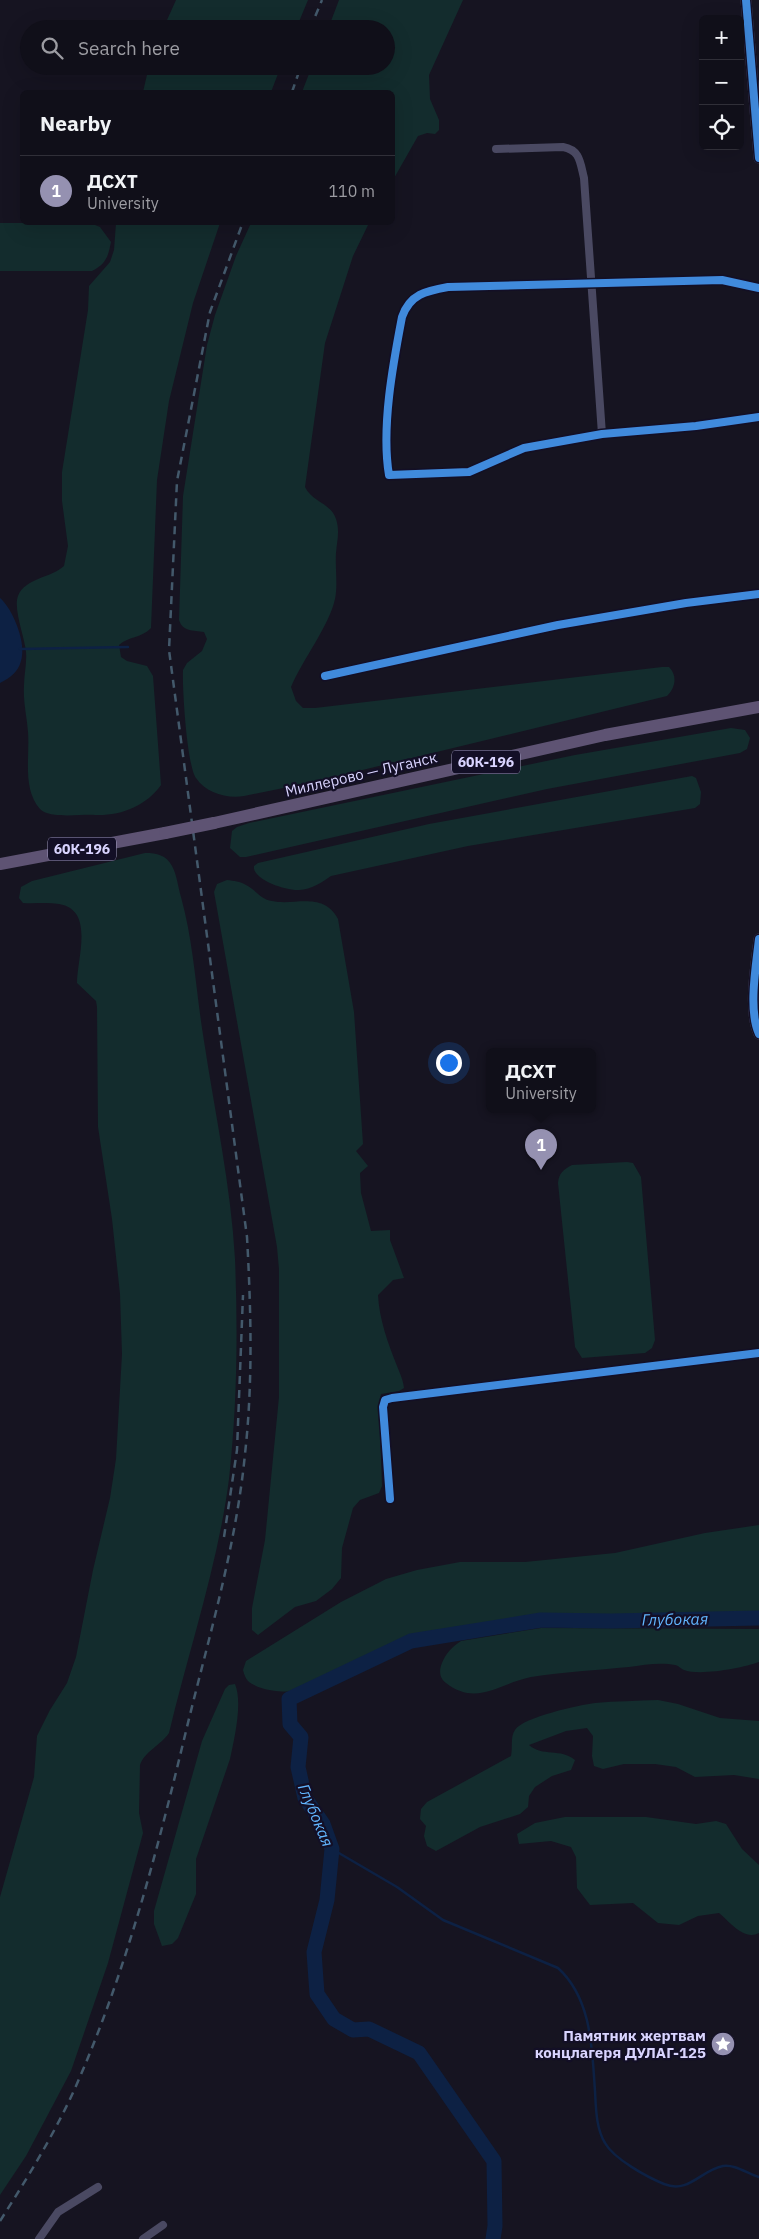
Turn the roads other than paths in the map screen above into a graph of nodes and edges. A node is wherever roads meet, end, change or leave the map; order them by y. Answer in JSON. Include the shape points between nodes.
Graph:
{"nodes":[{"id":1,"x":746,"y":0,"type":"edge"},
{"id":2,"x":496,"y":149,"type":"dead end"},
{"id":3,"x":759,"y":158,"type":"edge"},
{"id":4,"x":592,"y":283,"type":"junction"},
{"id":5,"x":759,"y":288,"type":"edge"},
{"id":6,"x":759,"y":417,"type":"edge"},
{"id":7,"x":602,"y":434,"type":"junction"},
{"id":8,"x":759,"y":594,"type":"edge"},
{"id":9,"x":325,"y":676,"type":"dead end"},
{"id":10,"x":759,"y":707,"type":"edge"},
{"id":11,"x":0,"y":864,"type":"edge"},
{"id":12,"x":759,"y":939,"type":"edge"},
{"id":13,"x":757,"y":1017,"type":"edge"},
{"id":14,"x":759,"y":1034,"type":"edge"},
{"id":15,"x":759,"y":1353,"type":"edge"},
{"id":16,"x":390,"y":1499,"type":"dead end"},
{"id":17,"x":98,"y":2187,"type":"dead end"},
{"id":18,"x":163,"y":2225,"type":"dead end"},
{"id":19,"x":38,"y":2239,"type":"edge"},
{"id":20,"x":143,"y":2239,"type":"edge"}],
"edges":[{"from":1,"to":3,"type":"street"},
{"from":2,"to":4,"type":"street","via":[[563,147],[577,153],[584,178]]},
{"from":4,"to":5,"type":"street","via":[[722,280]]},
{"from":4,"to":7,"type":"street"},
{"from":4,"to":7,"type":"street","via":[[448,287],[428,291],[411,300],[404,311],[398,336],[385,435],[388,475],[469,472],[524,448]]},
{"from":6,"to":7,"type":"street"},
{"from":8,"to":9,"type":"street","via":[[558,625]]},
{"from":10,"to":11,"type":"main road","name":"Миллерово — Луганск","number":"60К-196","bridge":true,"via":[[604,735],[214,824]]},
{"from":12,"to":13,"type":"street","via":[[755,984]]},
{"from":13,"to":14,"type":"street"},
{"from":15,"to":16,"type":"street","via":[[385,1400]]},
{"from":17,"to":19,"type":"street","via":[[58,2212]]},
{"from":18,"to":20,"type":"street"}]}
